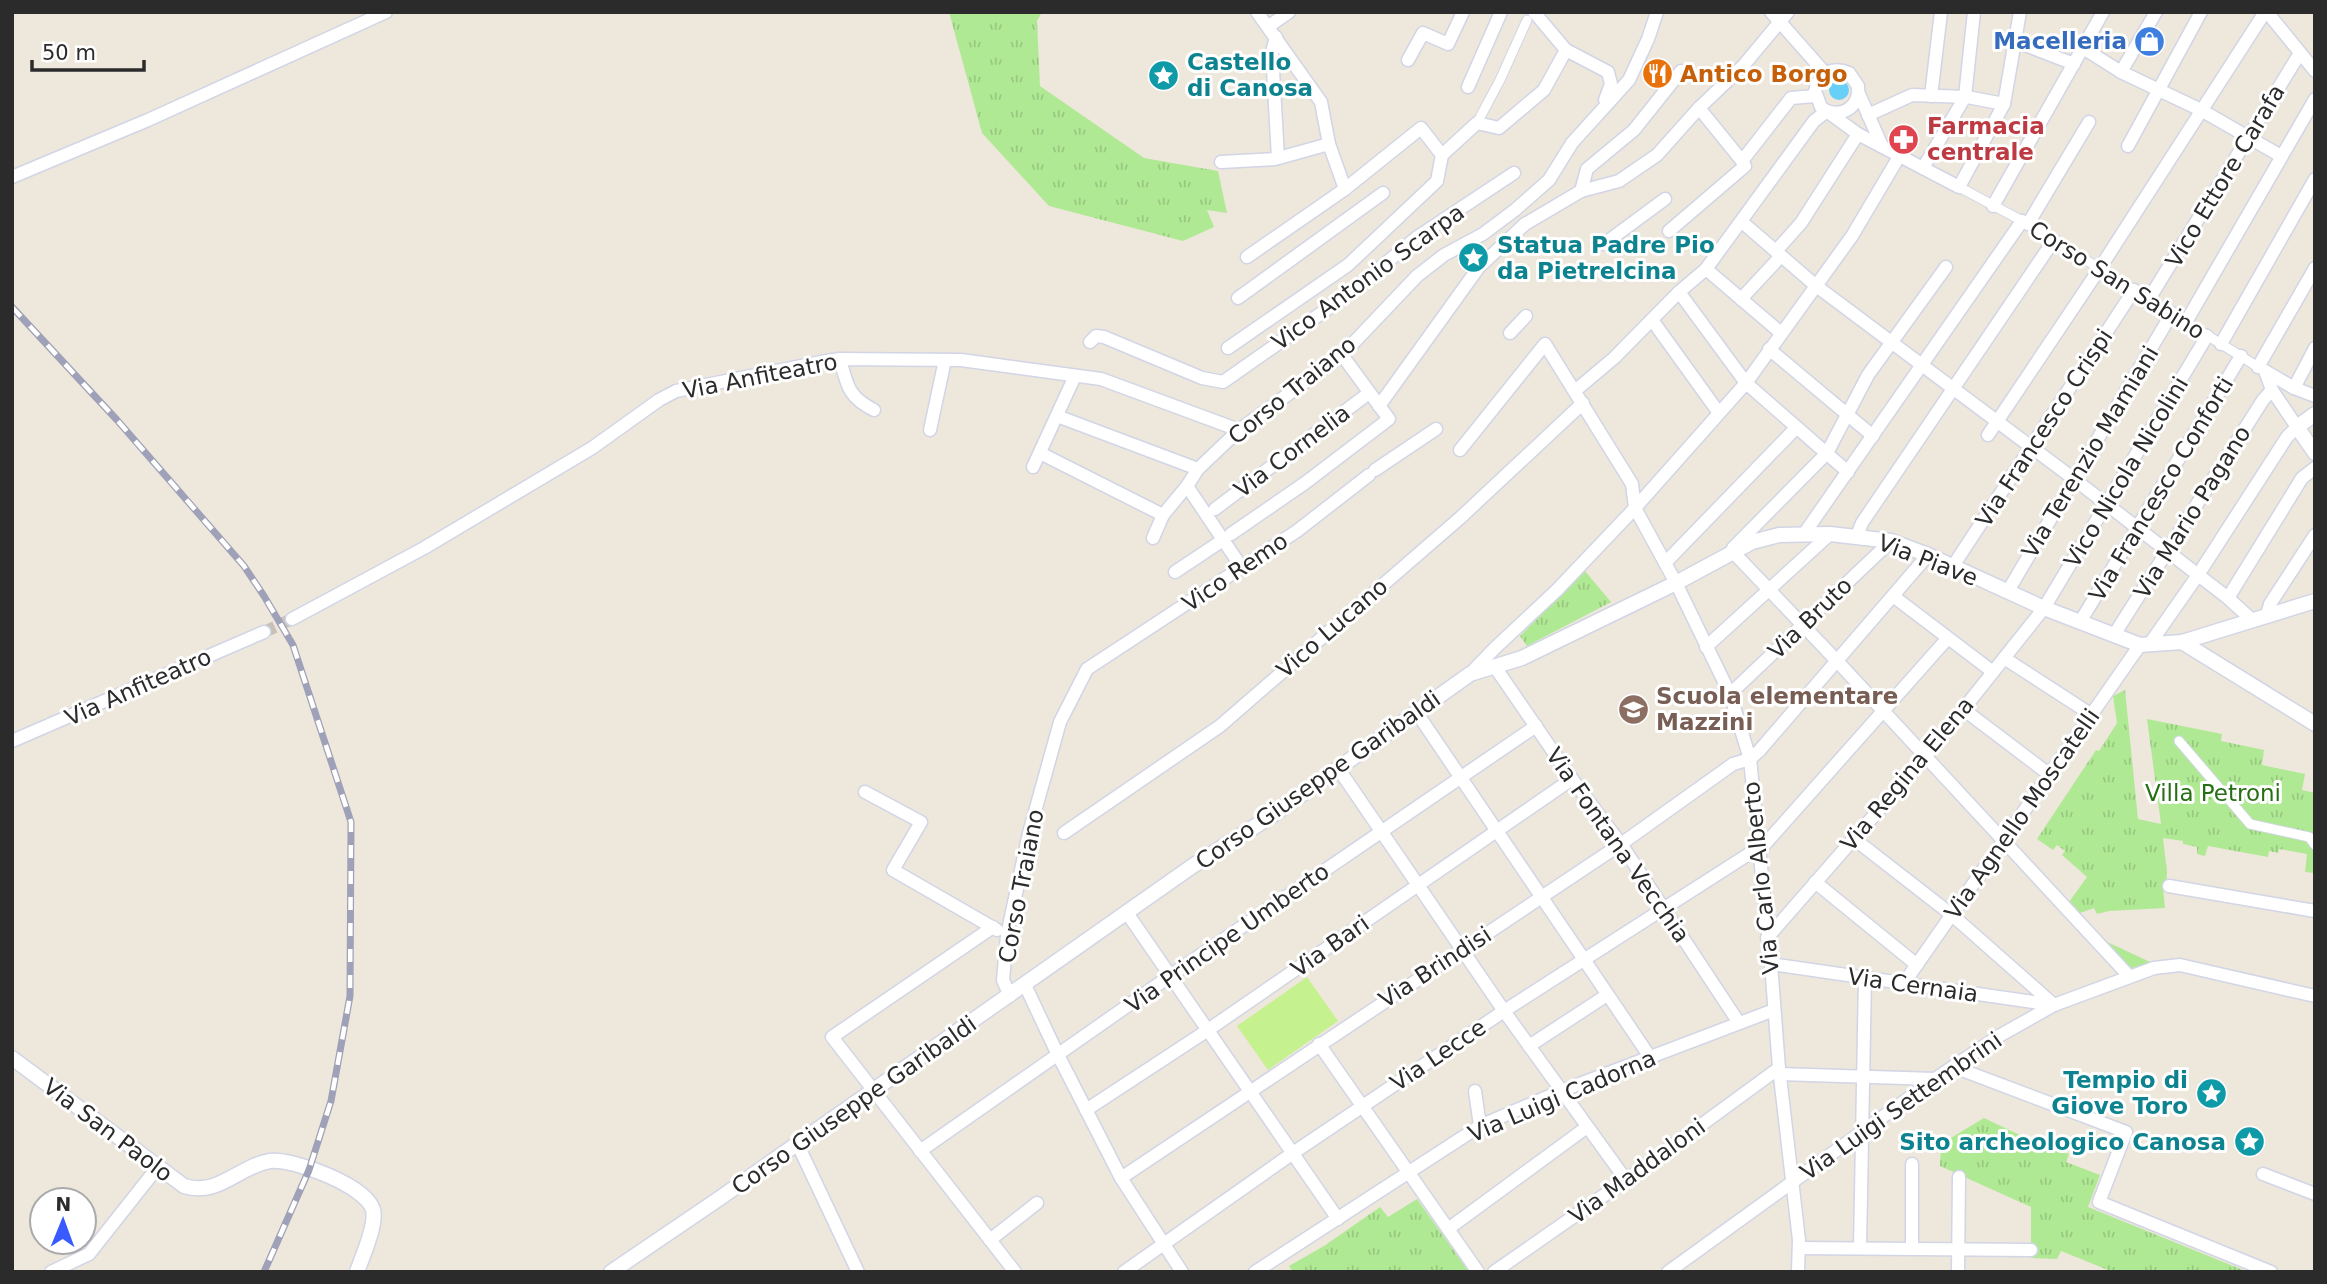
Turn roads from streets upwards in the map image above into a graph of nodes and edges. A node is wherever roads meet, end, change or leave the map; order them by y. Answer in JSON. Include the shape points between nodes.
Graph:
{"nodes":[{"id":1,"x":386,"y":12,"type":"edge"},
{"id":2,"x":1257,"y":12,"type":"edge"},
{"id":3,"x":1289,"y":12,"type":"edge"},
{"id":4,"x":1463,"y":12,"type":"edge"},
{"id":5,"x":1501,"y":12,"type":"edge"},
{"id":6,"x":1657,"y":12,"type":"edge"},
{"id":7,"x":1788,"y":12,"type":"edge"},
{"id":8,"x":1941,"y":12,"type":"edge"},
{"id":9,"x":1974,"y":12,"type":"edge"},
{"id":10,"x":2020,"y":12,"type":"edge"},
{"id":11,"x":2103,"y":12,"type":"edge"},
{"id":12,"x":2156,"y":12,"type":"edge"},
{"id":13,"x":2201,"y":12,"type":"edge"},
{"id":14,"x":2273,"y":14,"type":"edge"},
{"id":15,"x":1531,"y":16,"type":"edge"},
{"id":16,"x":1775,"y":18,"type":"edge"},
{"id":17,"x":1272,"y":31,"type":"junction"},
{"id":18,"x":2015,"y":41,"type":"junction"},
{"id":19,"x":2083,"y":48,"type":"junction"},
{"id":20,"x":1566,"y":50,"type":"junction"},
{"id":21,"x":1408,"y":60,"type":"dead end"},
{"id":22,"x":2309,"y":60,"type":"edge"},
{"id":23,"x":2074,"y":64,"type":"junction"},
{"id":24,"x":1681,"y":71,"type":"dead end"},
{"id":25,"x":2121,"y":72,"type":"junction"},
{"id":26,"x":1825,"y":73,"type":"junction"},
{"id":27,"x":1468,"y":88,"type":"dead end"},
{"id":28,"x":2160,"y":92,"type":"junction"},
{"id":29,"x":1859,"y":94,"type":"junction"},
{"id":30,"x":1815,"y":96,"type":"junction"},
{"id":31,"x":1931,"y":96,"type":"junction"},
{"id":32,"x":1965,"y":97,"type":"junction"},
{"id":33,"x":2315,"y":99,"type":"edge"},
{"id":34,"x":2004,"y":104,"type":"junction"},
{"id":35,"x":1603,"y":107,"type":"junction"},
{"id":36,"x":1699,"y":108,"type":"junction"},
{"id":37,"x":2201,"y":110,"type":"junction"},
{"id":38,"x":1827,"y":111,"type":"junction"},
{"id":39,"x":1868,"y":115,"type":"junction"},
{"id":40,"x":2089,"y":122,"type":"dead end"},
{"id":41,"x":1478,"y":123,"type":"junction"},
{"id":42,"x":1858,"y":134,"type":"junction"},
{"id":43,"x":2248,"y":138,"type":"junction"},
{"id":44,"x":1329,"y":144,"type":"junction"},
{"id":45,"x":1882,"y":146,"type":"junction"},
{"id":46,"x":2128,"y":146,"type":"dead end"},
{"id":47,"x":1442,"y":155,"type":"junction"},
{"id":48,"x":1900,"y":156,"type":"junction"},
{"id":49,"x":2281,"y":156,"type":"junction"},
{"id":50,"x":1278,"y":158,"type":"junction"},
{"id":51,"x":1742,"y":161,"type":"junction"},
{"id":52,"x":1221,"y":162,"type":"dead end"},
{"id":53,"x":1923,"y":168,"type":"junction"},
{"id":54,"x":1514,"y":173,"type":"dead end"},
{"id":55,"x":12,"y":177,"type":"edge"},
{"id":56,"x":2315,"y":179,"type":"edge"},
{"id":57,"x":1549,"y":180,"type":"junction"},
{"id":58,"x":1959,"y":187,"type":"junction"},
{"id":59,"x":1345,"y":189,"type":"junction"},
{"id":60,"x":1581,"y":191,"type":"junction"},
{"id":61,"x":1383,"y":193,"type":"dead end"},
{"id":62,"x":1565,"y":199,"type":"junction"},
{"id":63,"x":1665,"y":199,"type":"dead end"},
{"id":64,"x":1993,"y":205,"type":"junction"},
{"id":65,"x":1515,"y":210,"type":"junction"},
{"id":66,"x":1742,"y":222,"type":"junction"},
{"id":67,"x":2025,"y":223,"type":"junction"},
{"id":68,"x":1525,"y":224,"type":"junction"},
{"id":69,"x":1669,"y":231,"type":"dead end"},
{"id":70,"x":1483,"y":234,"type":"junction"},
{"id":71,"x":2054,"y":240,"type":"junction"},
{"id":72,"x":1604,"y":244,"type":"dead end"},
{"id":73,"x":1498,"y":250,"type":"junction"},
{"id":74,"x":1779,"y":254,"type":"junction"},
{"id":75,"x":1247,"y":257,"type":"dead end"},
{"id":76,"x":1946,"y":267,"type":"dead end"},
{"id":77,"x":2099,"y":268,"type":"junction"},
{"id":78,"x":2315,"y":268,"type":"edge"},
{"id":79,"x":1706,"y":269,"type":"junction"},
{"id":80,"x":1815,"y":285,"type":"junction"},
{"id":81,"x":2134,"y":290,"type":"junction"},
{"id":82,"x":1679,"y":292,"type":"junction"},
{"id":83,"x":1238,"y":298,"type":"dead end"},
{"id":84,"x":1741,"y":299,"type":"junction"},
{"id":85,"x":2149,"y":299,"type":"junction"},
{"id":86,"x":2172,"y":313,"type":"junction"},
{"id":87,"x":1526,"y":316,"type":"dead end"},
{"id":88,"x":1652,"y":320,"type":"junction"},
{"id":89,"x":2186,"y":322,"type":"junction"},
{"id":90,"x":1510,"y":333,"type":"dead end"},
{"id":91,"x":1781,"y":333,"type":"junction"},
{"id":92,"x":2207,"y":336,"type":"junction"},
{"id":93,"x":1090,"y":342,"type":"dead end"},
{"id":94,"x":1891,"y":343,"type":"junction"},
{"id":95,"x":2221,"y":344,"type":"junction"},
{"id":96,"x":1228,"y":348,"type":"dead end"},
{"id":97,"x":2315,"y":348,"type":"edge"},
{"id":98,"x":1769,"y":349,"type":"junction"},
{"id":99,"x":1342,"y":355,"type":"junction"},
{"id":100,"x":2241,"y":356,"type":"junction"},
{"id":101,"x":840,"y":359,"type":"junction"},
{"id":102,"x":945,"y":360,"type":"junction"},
{"id":103,"x":1921,"y":366,"type":"junction"},
{"id":104,"x":2261,"y":369,"type":"junction"},
{"id":105,"x":1075,"y":376,"type":"junction"},
{"id":106,"x":1746,"y":383,"type":"junction"},
{"id":107,"x":2294,"y":388,"type":"junction"},
{"id":108,"x":1954,"y":389,"type":"junction"},
{"id":109,"x":1576,"y":390,"type":"junction"},
{"id":110,"x":2272,"y":390,"type":"junction"},
{"id":111,"x":1369,"y":393,"type":"junction"},
{"id":112,"x":2315,"y":396,"type":"edge"},
{"id":113,"x":1583,"y":403,"type":"junction"},
{"id":114,"x":1379,"y":406,"type":"junction"},
{"id":115,"x":874,"y":410,"type":"dead end"},
{"id":116,"x":1719,"y":413,"type":"junction"},
{"id":117,"x":1848,"y":414,"type":"junction"},
{"id":118,"x":2315,"y":414,"type":"edge"},
{"id":119,"x":1057,"y":416,"type":"junction"},
{"id":120,"x":1997,"y":422,"type":"junction"},
{"id":121,"x":1796,"y":428,"type":"junction"},
{"id":122,"x":2297,"y":428,"type":"junction"},
{"id":123,"x":1436,"y":429,"type":"dead end"},
{"id":124,"x":930,"y":430,"type":"dead end"},
{"id":125,"x":1239,"y":430,"type":"junction"},
{"id":126,"x":1989,"y":435,"type":"dead end"},
{"id":127,"x":1873,"y":436,"type":"junction"},
{"id":128,"x":2031,"y":448,"type":"junction"},
{"id":129,"x":1460,"y":450,"type":"dead end"},
{"id":130,"x":1040,"y":453,"type":"junction"},
{"id":131,"x":1827,"y":453,"type":"junction"},
{"id":132,"x":2315,"y":453,"type":"edge"},
{"id":133,"x":1033,"y":467,"type":"dead end"},
{"id":134,"x":2315,"y":468,"type":"edge"},
{"id":135,"x":1198,"y":469,"type":"junction"},
{"id":136,"x":1848,"y":471,"type":"junction"},
{"id":137,"x":2074,"y":479,"type":"junction"},
{"id":138,"x":1187,"y":486,"type":"junction"},
{"id":139,"x":2106,"y":504,"type":"junction"},
{"id":140,"x":1635,"y":508,"type":"junction"},
{"id":141,"x":1215,"y":509,"type":"dead end"},
{"id":142,"x":1163,"y":515,"type":"junction"},
{"id":143,"x":2137,"y":527,"type":"junction"},
{"id":144,"x":1804,"y":534,"type":"junction"},
{"id":145,"x":1830,"y":534,"type":"junction"},
{"id":146,"x":2315,"y":535,"type":"edge"},
{"id":147,"x":1857,"y":536,"type":"junction"},
{"id":148,"x":1153,"y":538,"type":"dead end"},
{"id":149,"x":1891,"y":541,"type":"junction"},
{"id":150,"x":2166,"y":551,"type":"junction"},
{"id":151,"x":1733,"y":552,"type":"junction"},
{"id":152,"x":1928,"y":555,"type":"junction"},
{"id":153,"x":1665,"y":563,"type":"junction"},
{"id":154,"x":1953,"y":566,"type":"junction"},
{"id":155,"x":1242,"y":568,"type":"junction"},
{"id":156,"x":1175,"y":572,"type":"dead end"},
{"id":157,"x":2198,"y":575,"type":"junction"},
{"id":158,"x":1676,"y":583,"type":"junction"},
{"id":159,"x":1769,"y":589,"type":"junction"},
{"id":160,"x":2008,"y":591,"type":"junction"},
{"id":161,"x":1893,"y":596,"type":"junction"},
{"id":162,"x":2228,"y":598,"type":"junction"},
{"id":163,"x":2315,"y":601,"type":"edge"},
{"id":164,"x":2044,"y":608,"type":"junction"},
{"id":165,"x":2267,"y":615,"type":"junction"},
{"id":166,"x":292,"y":618,"type":"tunnel mouth"},
{"id":167,"x":2252,"y":620,"type":"junction"},
{"id":168,"x":2081,"y":622,"type":"junction"},
{"id":169,"x":1802,"y":625,"type":"junction"},
{"id":170,"x":264,"y":632,"type":"tunnel mouth"},
{"id":171,"x":2114,"y":635,"type":"junction"},
{"id":172,"x":1947,"y":639,"type":"junction"},
{"id":173,"x":2182,"y":642,"type":"junction"},
{"id":174,"x":2144,"y":645,"type":"junction"},
{"id":175,"x":1706,"y":647,"type":"junction"},
{"id":176,"x":2004,"y":657,"type":"junction"},
{"id":177,"x":1837,"y":661,"type":"junction"},
{"id":178,"x":1096,"y":662,"type":"joint"},
{"id":179,"x":1495,"y":667,"type":"junction"},
{"id":180,"x":1993,"y":672,"type":"junction"},
{"id":181,"x":1470,"y":674,"type":"junction"},
{"id":182,"x":1730,"y":694,"type":"junction"},
{"id":183,"x":1963,"y":709,"type":"junction"},
{"id":184,"x":1884,"y":710,"type":"junction"},
{"id":185,"x":1417,"y":712,"type":"junction"},
{"id":186,"x":2092,"y":715,"type":"junction"},
{"id":187,"x":2315,"y":724,"type":"edge"},
{"id":188,"x":1536,"y":726,"type":"junction"},
{"id":189,"x":12,"y":741,"type":"edge"},
{"id":190,"x":2179,"y":741,"type":"dead end"},
{"id":191,"x":1926,"y":756,"type":"junction"},
{"id":192,"x":1750,"y":759,"type":"junction"},
{"id":193,"x":1338,"y":768,"type":"junction"},
{"id":194,"x":2050,"y":775,"type":"junction"},
{"id":195,"x":1461,"y":777,"type":"junction"},
{"id":196,"x":1572,"y":779,"type":"junction"},
{"id":197,"x":865,"y":792,"type":"dead end"},
{"id":198,"x":1383,"y":831,"type":"junction"},
{"id":199,"x":1496,"y":831,"type":"junction"},
{"id":200,"x":1064,"y":833,"type":"dead end"},
{"id":201,"x":1853,"y":838,"type":"junction"},
{"id":202,"x":2004,"y":841,"type":"junction"},
{"id":203,"x":1621,"y":844,"type":"junction"},
{"id":204,"x":2315,"y":845,"type":"edge"},
{"id":205,"x":1758,"y":848,"type":"junction"},
{"id":206,"x":1815,"y":882,"type":"junction"},
{"id":207,"x":1419,"y":885,"type":"junction"},
{"id":208,"x":2169,"y":886,"type":"dead end"},
{"id":209,"x":1541,"y":897,"type":"junction"},
{"id":210,"x":1663,"y":909,"type":"junction"},
{"id":211,"x":2315,"y":911,"type":"edge"},
{"id":212,"x":1127,"y":913,"type":"junction"},
{"id":213,"x":1952,"y":915,"type":"junction"},
{"id":214,"x":993,"y":927,"type":"junction"},
{"id":215,"x":1007,"y":935,"type":"junction"},
{"id":216,"x":1768,"y":938,"type":"junction"},
{"id":217,"x":1463,"y":948,"type":"junction"},
{"id":218,"x":1584,"y":959,"type":"junction"},
{"id":219,"x":1771,"y":964,"type":"junction"},
{"id":220,"x":1917,"y":965,"type":"junction"},
{"id":221,"x":1170,"y":976,"type":"junction"},
{"id":222,"x":2129,"y":976,"type":"junction"},
{"id":223,"x":1865,"y":978,"type":"junction"},
{"id":224,"x":1904,"y":983,"type":"junction"},
{"id":225,"x":1025,"y":985,"type":"junction"},
{"id":226,"x":1607,"y":995,"type":"junction"},
{"id":227,"x":1010,"y":996,"type":"junction"},
{"id":228,"x":2315,"y":996,"type":"edge"},
{"id":229,"x":2054,"y":1005,"type":"junction"},
{"id":230,"x":1774,"y":1010,"type":"junction"},
{"id":231,"x":1504,"y":1011,"type":"junction"},
{"id":232,"x":1739,"y":1023,"type":"junction"},
{"id":233,"x":1208,"y":1030,"type":"junction"},
{"id":234,"x":1320,"y":1044,"type":"junction"},
{"id":235,"x":1529,"y":1046,"type":"junction"},
{"id":236,"x":1058,"y":1055,"type":"junction"},
{"id":237,"x":1650,"y":1057,"type":"junction"},
{"id":238,"x":12,"y":1058,"type":"edge"},
{"id":239,"x":1954,"y":1068,"type":"junction"},
{"id":240,"x":1779,"y":1071,"type":"junction"},
{"id":241,"x":1863,"y":1077,"type":"junction"},
{"id":242,"x":1936,"y":1080,"type":"junction"},
{"id":243,"x":873,"y":1091,"type":"junction"},
{"id":244,"x":1250,"y":1091,"type":"junction"},
{"id":245,"x":1475,"y":1091,"type":"dead end"},
{"id":246,"x":1561,"y":1091,"type":"junction"},
{"id":247,"x":1363,"y":1105,"type":"junction"},
{"id":248,"x":1086,"y":1110,"type":"junction"},
{"id":249,"x":1480,"y":1126,"type":"junction"},
{"id":250,"x":1587,"y":1127,"type":"junction"},
{"id":251,"x":1863,"y":1130,"type":"junction"},
{"id":252,"x":797,"y":1143,"type":"junction"},
{"id":253,"x":920,"y":1151,"type":"junction"},
{"id":254,"x":1293,"y":1153,"type":"junction"},
{"id":255,"x":1913,"y":1164,"type":"dead end"},
{"id":256,"x":157,"y":1167,"type":"junction"},
{"id":257,"x":1410,"y":1173,"type":"junction"},
{"id":258,"x":2263,"y":1174,"type":"dead end"},
{"id":259,"x":1959,"y":1177,"type":"dead end"},
{"id":260,"x":1121,"y":1178,"type":"junction"},
{"id":261,"x":1626,"y":1180,"type":"junction"},
{"id":262,"x":1793,"y":1181,"type":"junction"},
{"id":263,"x":2315,"y":1194,"type":"edge"},
{"id":264,"x":1037,"y":1203,"type":"dead end"},
{"id":265,"x":1338,"y":1219,"type":"junction"},
{"id":266,"x":1448,"y":1229,"type":"junction"},
{"id":267,"x":990,"y":1240,"type":"junction"},
{"id":268,"x":1163,"y":1244,"type":"junction"},
{"id":269,"x":1799,"y":1248,"type":"junction"},
{"id":270,"x":1860,"y":1248,"type":"junction"},
{"id":271,"x":1912,"y":1248,"type":"junction"},
{"id":272,"x":1959,"y":1248,"type":"junction"},
{"id":273,"x":2031,"y":1250,"type":"dead end"},
{"id":274,"x":51,"y":1272,"type":"edge"},
{"id":275,"x":357,"y":1272,"type":"edge"},
{"id":276,"x":611,"y":1272,"type":"edge"},
{"id":277,"x":858,"y":1272,"type":"edge"},
{"id":278,"x":1015,"y":1272,"type":"edge"},
{"id":279,"x":1124,"y":1272,"type":"edge"},
{"id":280,"x":1182,"y":1272,"type":"edge"},
{"id":281,"x":1255,"y":1272,"type":"edge"},
{"id":282,"x":1478,"y":1272,"type":"edge"},
{"id":283,"x":1494,"y":1272,"type":"edge"},
{"id":284,"x":1668,"y":1272,"type":"edge"},
{"id":285,"x":1798,"y":1272,"type":"edge"},
{"id":286,"x":1958,"y":1272,"type":"edge"},
{"id":287,"x":2271,"y":1272,"type":"edge"}],
"edges":[{"from":1,"to":55,"type":"street"},
{"from":2,"to":17,"type":"street"},
{"from":3,"to":17,"type":"street"},
{"from":4,"to":21,"type":"street","via":[[1448,44],[1423,33]]},
{"from":5,"to":27,"type":"street"},
{"from":6,"to":35,"type":"street","name":"Corso Traiano","via":[[1629,80]]},
{"from":7,"to":16,"type":"street"},
{"from":8,"to":31,"type":"street"},
{"from":9,"to":32,"type":"street"},
{"from":10,"to":18,"type":"street"},
{"from":11,"to":19,"type":"street"},
{"from":12,"to":25,"type":"street"},
{"from":13,"to":28,"type":"street"},
{"from":14,"to":22,"type":"street"},
{"from":14,"to":37,"type":"street"},
{"from":15,"to":20,"type":"street"},
{"from":15,"to":41,"type":"street"},
{"from":16,"to":26,"type":"street"},
{"from":16,"to":36,"type":"street","via":[[1744,66]]},
{"from":17,"to":44,"type":"street","via":[[1321,102]]},
{"from":17,"to":50,"type":"street"},
{"from":18,"to":23,"type":"street"},
{"from":18,"to":34,"type":"street"},
{"from":19,"to":23,"type":"street"},
{"from":19,"to":25,"type":"street"},
{"from":20,"to":35,"type":"street","via":[[1608,72],[1611,84]]},
{"from":20,"to":41,"type":"street","via":[[1544,90],[1499,128]]},
{"from":22,"to":43,"type":"street","name":"Vico Ettore Carafa"},
{"from":23,"to":64,"type":"street"},
{"from":24,"to":60,"type":"street","via":[[1634,130],[1587,169]]},
{"from":25,"to":28,"type":"street"},
{"from":26,"to":29,"type":"street","via":[[1837,69],[1849,73]]},
{"from":26,"to":30,"type":"street"},
{"from":28,"to":37,"type":"street"},
{"from":28,"to":46,"type":"street"},
{"from":29,"to":38,"type":"street","via":[[1847,111]]},
{"from":29,"to":39,"type":"street"},
{"from":30,"to":38,"type":"street"},
{"from":30,"to":51,"type":"street","via":[[1791,98]]},
{"from":31,"to":32,"type":"street"},
{"from":31,"to":39,"type":"street","via":[[1912,95]]},
{"from":32,"to":34,"type":"street"},
{"from":32,"to":53,"type":"street"},
{"from":33,"to":49,"type":"street"},
{"from":34,"to":58,"type":"street"},
{"from":35,"to":57,"type":"street","name":"Corso Traiano","via":[[1572,143]]},
{"from":36,"to":51,"type":"street"},
{"from":36,"to":60,"type":"street","via":[[1657,155],[1619,181]]},
{"from":37,"to":43,"type":"street"},
{"from":37,"to":77,"type":"street"},
{"from":38,"to":42,"type":"street","name":"Corso San Sabino"},
{"from":38,"to":66,"type":"street","via":[[1814,121]]},
{"from":39,"to":45,"type":"street"},
{"from":40,"to":67,"type":"street"},
{"from":41,"to":47,"type":"street"},
{"from":42,"to":45,"type":"street","name":"Corso San Sabino"},
{"from":42,"to":74,"type":"street"},
{"from":43,"to":49,"type":"street"},
{"from":43,"to":85,"type":"street","name":"Vico Ettore Carafa"},
{"from":44,"to":50,"type":"street"},
{"from":44,"to":59,"type":"street"},
{"from":45,"to":48,"type":"street","name":"Corso San Sabino"},
{"from":47,"to":59,"type":"street","via":[[1421,128]]},
{"from":47,"to":96,"type":"street","via":[[1437,181],[1348,265]]},
{"from":48,"to":53,"type":"street","name":"Corso San Sabino"},
{"from":48,"to":80,"type":"street","name":"Corso Giuseppe Garibaldi","via":[[1852,236]]},
{"from":49,"to":89,"type":"street"},
{"from":50,"to":52,"type":"street"},
{"from":51,"to":69,"type":"street","via":[[1745,166]]},
{"from":53,"to":58,"type":"street","name":"Corso San Sabino"},
{"from":54,"to":93,"type":"street","name":"Vico Antonio Scarpa","via":[[1416,238],[1350,293],[1223,382],[1202,378],[1104,337],[1096,336]]},
{"from":56,"to":95,"type":"street"},
{"from":57,"to":62,"type":"street"},
{"from":57,"to":65,"type":"street","name":"Corso Traiano"},
{"from":58,"to":64,"type":"street","name":"Corso San Sabino"},
{"from":59,"to":75,"type":"street"},
{"from":60,"to":62,"type":"street"},
{"from":61,"to":83,"type":"street"},
{"from":62,"to":68,"type":"street"},
{"from":63,"to":72,"type":"street"},
{"from":64,"to":67,"type":"street","name":"Corso San Sabino"},
{"from":65,"to":68,"type":"street"},
{"from":65,"to":70,"type":"street","name":"Corso Traiano"},
{"from":66,"to":74,"type":"street"},
{"from":66,"to":79,"type":"street"},
{"from":67,"to":71,"type":"street","name":"Corso San Sabino"},
{"from":67,"to":103,"type":"street"},
{"from":68,"to":73,"type":"street"},
{"from":70,"to":73,"type":"street"},
{"from":70,"to":99,"type":"street","name":"Corso Traiano","via":[[1417,276]]},
{"from":71,"to":77,"type":"street","name":"Corso San Sabino"},
{"from":71,"to":108,"type":"street"},
{"from":73,"to":114,"type":"street","via":[[1479,267]]},
{"from":74,"to":80,"type":"street"},
{"from":74,"to":84,"type":"street"},
{"from":76,"to":94,"type":"street"},
{"from":77,"to":81,"type":"street","name":"Corso San Sabino"},
{"from":77,"to":120,"type":"street"},
{"from":78,"to":104,"type":"street"},
{"from":79,"to":82,"type":"street"},
{"from":79,"to":84,"type":"street"},
{"from":80,"to":91,"type":"street","name":"Corso Giuseppe Garibaldi"},
{"from":80,"to":94,"type":"street"},
{"from":81,"to":85,"type":"street","name":"Corso San Sabino"},
{"from":81,"to":128,"type":"street","name":"Via Francesco Crispi"},
{"from":82,"to":88,"type":"street"},
{"from":82,"to":106,"type":"street"},
{"from":84,"to":91,"type":"street"},
{"from":85,"to":86,"type":"street","name":"Corso San Sabino"},
{"from":86,"to":89,"type":"street","name":"Corso San Sabino"},
{"from":86,"to":137,"type":"street","name":"Via Terenzio Mamiani"},
{"from":87,"to":90,"type":"street"},
{"from":88,"to":109,"type":"street"},
{"from":88,"to":116,"type":"street"},
{"from":89,"to":92,"type":"street","name":"Corso San Sabino"},
{"from":91,"to":98,"type":"street","name":"Corso Giuseppe Garibaldi"},
{"from":92,"to":95,"type":"street","name":"Corso San Sabino"},
{"from":92,"to":139,"type":"street","name":"Vico Nicola Nicolini"},
{"from":94,"to":103,"type":"street"},
{"from":94,"to":117,"type":"street"},
{"from":95,"to":100,"type":"street","name":"Corso San Sabino"},
{"from":97,"to":107,"type":"street"},
{"from":98,"to":106,"type":"street","name":"Corso Giuseppe Garibaldi"},
{"from":98,"to":117,"type":"street"},
{"from":99,"to":111,"type":"street"},
{"from":99,"to":125,"type":"street","name":"Corso Traiano"},
{"from":100,"to":104,"type":"street","name":"Corso San Sabino"},
{"from":100,"to":143,"type":"street","name":"Via Francesco Conforti"},
{"from":101,"to":102,"type":"street","name":"Via Anfiteatro"},
{"from":101,"to":115,"type":"street","via":[[847,385],[858,402]]},
{"from":101,"to":166,"type":"street","name":"Via Anfiteatro","via":[[676,391],[592,448],[424,548]]},
{"from":102,"to":105,"type":"street","name":"Via Anfiteatro"},
{"from":102,"to":124,"type":"street"},
{"from":103,"to":108,"type":"street"},
{"from":103,"to":127,"type":"street"},
{"from":104,"to":107,"type":"street"},
{"from":104,"to":110,"type":"street"},
{"from":105,"to":119,"type":"street"},
{"from":105,"to":125,"type":"street","name":"Via Anfiteatro","via":[[1101,379]]},
{"from":106,"to":116,"type":"street","name":"Corso Giuseppe Garibaldi"},
{"from":106,"to":121,"type":"street"},
{"from":107,"to":112,"type":"street"},
{"from":108,"to":120,"type":"street"},
{"from":108,"to":147,"type":"street"},
{"from":109,"to":113,"type":"street","name":"Via Carlo Alberto"},
{"from":109,"to":129,"type":"street","name":"Via Carlo Alberto","via":[[1545,344]]},
{"from":110,"to":122,"type":"street"},
{"from":110,"to":150,"type":"street","name":"Via Mario Pagano"},
{"from":111,"to":114,"type":"street"},
{"from":111,"to":141,"type":"street","name":"Via Cornelia"},
{"from":113,"to":140,"type":"street","name":"Via Carlo Alberto","via":[[1632,484]]},
{"from":113,"to":200,"type":"street","name":"Vico Lucano","via":[[1460,518],[1220,726]]},
{"from":114,"to":156,"type":"street","via":[[1389,419]]},
{"from":116,"to":140,"type":"street","name":"Corso Giuseppe Garibaldi"},
{"from":117,"to":127,"type":"street"},
{"from":117,"to":131,"type":"street"},
{"from":118,"to":122,"type":"street"},
{"from":119,"to":130,"type":"street"},
{"from":119,"to":135,"type":"street"},
{"from":120,"to":126,"type":"street"},
{"from":120,"to":128,"type":"street"},
{"from":121,"to":131,"type":"street"},
{"from":121,"to":153,"type":"street"},
{"from":122,"to":132,"type":"street"},
{"from":122,"to":157,"type":"street","name":"Via Agnello Moscatelli"},
{"from":123,"to":155,"type":"street","name":"Vico Remo"},
{"from":125,"to":135,"type":"street","name":"Corso Traiano"},
{"from":127,"to":136,"type":"street"},
{"from":128,"to":137,"type":"street"},
{"from":128,"to":154,"type":"street","name":"Via Francesco Crispi"},
{"from":130,"to":133,"type":"street"},
{"from":130,"to":142,"type":"street"},
{"from":131,"to":136,"type":"street"},
{"from":131,"to":151,"type":"street"},
{"from":134,"to":162,"type":"street","via":[[2302,478]]},
{"from":135,"to":138,"type":"street","name":"Corso Traiano"},
{"from":136,"to":144,"type":"street"},
{"from":137,"to":139,"type":"street"},
{"from":137,"to":160,"type":"street","name":"Via Terenzio Mamiani"},
{"from":138,"to":142,"type":"street","name":"Corso Traiano"},
{"from":138,"to":155,"type":"street"},
{"from":139,"to":143,"type":"street"},
{"from":139,"to":164,"type":"street","name":"Vico Nicola Nicolini"},
{"from":140,"to":153,"type":"street","name":"Via Carlo Alberto"},
{"from":140,"to":181,"type":"street","name":"Corso Giuseppe Garibaldi"},
{"from":142,"to":148,"type":"street","name":"Corso Traiano"},
{"from":143,"to":150,"type":"street"},
{"from":143,"to":168,"type":"street","name":"Via Francesco Conforti"},
{"from":144,"to":145,"type":"street","name":"Via Piave"},
{"from":144,"to":151,"type":"street","name":"Via Piave","via":[[1752,542]]},
{"from":145,"to":147,"type":"street","name":"Via Piave"},
{"from":145,"to":159,"type":"street"},
{"from":146,"to":165,"type":"street"},
{"from":147,"to":149,"type":"street","name":"Via Piave"},
{"from":149,"to":152,"type":"street","name":"Via Piave"},
{"from":149,"to":169,"type":"street","name":"Via Bruto"},
{"from":150,"to":157,"type":"street"},
{"from":150,"to":171,"type":"street","name":"Via Mario Pagano"},
{"from":151,"to":158,"type":"street","name":"Via Piave"},
{"from":151,"to":159,"type":"street"},
{"from":152,"to":154,"type":"street","name":"Via Piave"},
{"from":152,"to":161,"type":"street"},
{"from":153,"to":158,"type":"street","name":"Via Carlo Alberto"},
{"from":154,"to":160,"type":"street","name":"Via Piave"},
{"from":155,"to":178,"type":"street","name":"Vico Remo"},
{"from":157,"to":162,"type":"street"},
{"from":157,"to":174,"type":"street","name":"Via Agnello Moscatelli"},
{"from":158,"to":175,"type":"street","name":"Via Carlo Alberto"},
{"from":158,"to":179,"type":"street","name":"Via Piave"},
{"from":159,"to":169,"type":"street"},
{"from":159,"to":175,"type":"street"},
{"from":160,"to":164,"type":"street","name":"Via Piave"},
{"from":161,"to":172,"type":"street"},
{"from":161,"to":177,"type":"street"},
{"from":162,"to":167,"type":"street"},
{"from":163,"to":165,"type":"street","name":"Via Piave"},
{"from":164,"to":168,"type":"street","name":"Via Piave"},
{"from":164,"to":176,"type":"street","name":"Via Regina Elena"},
{"from":165,"to":167,"type":"street","name":"Via Piave"},
{"from":167,"to":173,"type":"street","name":"Via Piave"},
{"from":168,"to":171,"type":"street","name":"Via Piave"},
{"from":169,"to":177,"type":"street"},
{"from":169,"to":182,"type":"street","name":"Via Bruto"},
{"from":170,"to":189,"type":"street","name":"Via Anfiteatro"},
{"from":171,"to":174,"type":"street","name":"Via Piave"},
{"from":172,"to":180,"type":"street"},
{"from":172,"to":184,"type":"street","name":"Via Lecce"},
{"from":173,"to":174,"type":"street","name":"Via Piave"},
{"from":173,"to":187,"type":"street"},
{"from":174,"to":186,"type":"street","name":"Via Agnello Moscatelli"},
{"from":175,"to":182,"type":"street","name":"Via Carlo Alberto"},
{"from":176,"to":180,"type":"street","name":"Via Regina Elena"},
{"from":176,"to":186,"type":"street"},
{"from":177,"to":184,"type":"street"},
{"from":177,"to":192,"type":"street"},
{"from":178,"to":215,"type":"street","name":"Corso Traiano","via":[[1087,669],[1060,722]]},
{"from":179,"to":181,"type":"street","name":"Via Piave"},
{"from":179,"to":188,"type":"street","name":"Via Fontana Vecchia"},
{"from":180,"to":183,"type":"street","name":"Via Regina Elena"},
{"from":181,"to":185,"type":"street","name":"Corso Giuseppe Garibaldi"},
{"from":182,"to":192,"type":"street","name":"Via Carlo Alberto"},
{"from":183,"to":191,"type":"street","name":"Via Regina Elena"},
{"from":183,"to":194,"type":"street"},
{"from":184,"to":191,"type":"street"},
{"from":184,"to":205,"type":"street","name":"Via Lecce"},
{"from":185,"to":193,"type":"street","name":"Corso Giuseppe Garibaldi"},
{"from":185,"to":195,"type":"street"},
{"from":186,"to":194,"type":"street","name":"Via Agnello Moscatelli"},
{"from":188,"to":195,"type":"street","name":"Via Principe Umberto"},
{"from":188,"to":196,"type":"street","name":"Via Fontana Vecchia"},
{"from":190,"to":204,"type":"street","via":[[2250,824],[2309,838]]},
{"from":191,"to":201,"type":"street","name":"Via Regina Elena"},
{"from":191,"to":202,"type":"street"},
{"from":192,"to":203,"type":"street","name":"Via Brindisi","via":[[1733,764]]},
{"from":192,"to":205,"type":"street","name":"Via Carlo Alberto"},
{"from":193,"to":198,"type":"street"},
{"from":193,"to":212,"type":"street","name":"Corso Giuseppe Garibaldi"},
{"from":194,"to":202,"type":"street","name":"Via Agnello Moscatelli"},
{"from":195,"to":198,"type":"street","name":"Via Principe Umberto"},
{"from":195,"to":199,"type":"street"},
{"from":196,"to":199,"type":"street","name":"Via Bari"},
{"from":196,"to":203,"type":"street","name":"Via Fontana Vecchia"},
{"from":197,"to":214,"type":"street","via":[[921,822],[893,870]]},
{"from":198,"to":207,"type":"street"},
{"from":198,"to":221,"type":"street","name":"Via Principe Umberto"},
{"from":199,"to":207,"type":"street","name":"Via Bari"},
{"from":199,"to":209,"type":"street"},
{"from":201,"to":206,"type":"street","name":"Via Regina Elena"},
{"from":201,"to":213,"type":"street"},
{"from":202,"to":213,"type":"street","name":"Via Agnello Moscatelli"},
{"from":202,"to":222,"type":"street"},
{"from":203,"to":209,"type":"street","name":"Via Brindisi"},
{"from":203,"to":210,"type":"street","name":"Via Fontana Vecchia"},
{"from":205,"to":210,"type":"street","name":"Via Lecce"},
{"from":205,"to":216,"type":"street","name":"Via Carlo Alberto"},
{"from":206,"to":216,"type":"street","name":"Via Regina Elena"},
{"from":206,"to":220,"type":"street"},
{"from":207,"to":217,"type":"street"},
{"from":207,"to":233,"type":"street","name":"Via Bari"},
{"from":208,"to":211,"type":"street"},
{"from":209,"to":217,"type":"street","name":"Via Brindisi"},
{"from":209,"to":218,"type":"street"},
{"from":210,"to":218,"type":"street","name":"Via Lecce"},
{"from":210,"to":232,"type":"street","name":"Via Fontana Vecchia"},
{"from":212,"to":221,"type":"street"},
{"from":212,"to":225,"type":"street","name":"Corso Giuseppe Garibaldi"},
{"from":213,"to":220,"type":"street","name":"Via Agnello Moscatelli"},
{"from":213,"to":229,"type":"street"},
{"from":214,"to":215,"type":"street"},
{"from":214,"to":243,"type":"street","via":[[832,1037]]},
{"from":215,"to":227,"type":"street","name":"Corso Traiano","via":[[1003,980]]},
{"from":216,"to":219,"type":"street","name":"Via Carlo Alberto"},
{"from":217,"to":231,"type":"street"},
{"from":217,"to":234,"type":"street","name":"Via Brindisi"},
{"from":218,"to":226,"type":"street"},
{"from":218,"to":231,"type":"street","name":"Via Lecce"},
{"from":219,"to":223,"type":"street","name":"Via Cernaia"},
{"from":219,"to":230,"type":"street","name":"Via Carlo Alberto"},
{"from":220,"to":224,"type":"street","name":"Via Agnello Moscatelli"},
{"from":221,"to":233,"type":"street"},
{"from":221,"to":236,"type":"street","name":"Via Principe Umberto"},
{"from":222,"to":228,"type":"street","name":"Via Luigi Settembrini","via":[[2179,965]]},
{"from":222,"to":229,"type":"street","name":"Via Luigi Settembrini"},
{"from":223,"to":224,"type":"street","name":"Via Cernaia"},
{"from":223,"to":241,"type":"street"},
{"from":224,"to":229,"type":"street","name":"Via Cernaia"},
{"from":225,"to":227,"type":"street","name":"Corso Giuseppe Garibaldi"},
{"from":225,"to":236,"type":"street"},
{"from":226,"to":235,"type":"street"},
{"from":226,"to":237,"type":"street"},
{"from":227,"to":243,"type":"street","name":"Corso Giuseppe Garibaldi"},
{"from":229,"to":239,"type":"street","name":"Via Luigi Settembrini"},
{"from":230,"to":232,"type":"street","name":"Via Luigi Cadorna"},
{"from":230,"to":240,"type":"street","name":"Via Carlo Alberto"},
{"from":231,"to":235,"type":"street"},
{"from":231,"to":247,"type":"street","name":"Via Lecce"},
{"from":232,"to":237,"type":"street","name":"Via Luigi Cadorna"},
{"from":233,"to":244,"type":"street"},
{"from":233,"to":248,"type":"street","name":"Via Bari"},
{"from":234,"to":244,"type":"street","name":"Via Brindisi"},
{"from":234,"to":247,"type":"street"},
{"from":235,"to":246,"type":"street"},
{"from":236,"to":248,"type":"street"},
{"from":236,"to":253,"type":"street","name":"Via Principe Umberto"},
{"from":237,"to":246,"type":"street","name":"Via Luigi Cadorna"},
{"from":238,"to":256,"type":"street","name":"Via San Paolo"},
{"from":239,"to":242,"type":"street","name":"Via Luigi Settembrini"},
{"from":239,"to":287,"type":"street","via":[[2126,1132],[2099,1202]]},
{"from":240,"to":241,"type":"street"},
{"from":240,"to":261,"type":"street","name":"Via Maddaloni"},
{"from":240,"to":262,"type":"street","name":"Via Carlo Alberto"},
{"from":241,"to":242,"type":"street"},
{"from":241,"to":251,"type":"street"},
{"from":242,"to":251,"type":"street","name":"Via Luigi Settembrini"},
{"from":243,"to":252,"type":"street","name":"Corso Giuseppe Garibaldi"},
{"from":243,"to":253,"type":"street"},
{"from":244,"to":254,"type":"street"},
{"from":244,"to":260,"type":"street","name":"Via Brindisi"},
{"from":245,"to":249,"type":"street"},
{"from":246,"to":249,"type":"street","name":"Via Luigi Cadorna"},
{"from":246,"to":250,"type":"street"},
{"from":247,"to":254,"type":"street","name":"Via Lecce"},
{"from":247,"to":257,"type":"street"},
{"from":248,"to":260,"type":"street"},
{"from":249,"to":257,"type":"street","name":"Via Luigi Cadorna"},
{"from":250,"to":261,"type":"street"},
{"from":250,"to":266,"type":"street"},
{"from":251,"to":262,"type":"street","name":"Via Luigi Settembrini"},
{"from":251,"to":270,"type":"street"},
{"from":252,"to":276,"type":"street","name":"Corso Giuseppe Garibaldi"},
{"from":252,"to":277,"type":"street"},
{"from":253,"to":267,"type":"street"},
{"from":254,"to":265,"type":"street"},
{"from":254,"to":268,"type":"street","name":"Via Lecce"},
{"from":255,"to":271,"type":"street"},
{"from":256,"to":274,"type":"street","via":[[89,1254]]},
{"from":256,"to":275,"type":"street","name":"Via San Paolo","via":[[184,1186],[200,1189],[222,1184],[261,1163],[284,1161],[350,1186],[364,1195],[374,1213]]},
{"from":257,"to":265,"type":"street","name":"Via Luigi Cadorna"},
{"from":257,"to":266,"type":"street"},
{"from":258,"to":263,"type":"street"},
{"from":259,"to":272,"type":"street"},
{"from":260,"to":268,"type":"street"},
{"from":261,"to":283,"type":"street","name":"Via Maddaloni"},
{"from":262,"to":269,"type":"street","name":"Via Carlo Alberto"},
{"from":262,"to":284,"type":"street","name":"Via Luigi Settembrini"},
{"from":264,"to":267,"type":"street"},
{"from":265,"to":281,"type":"street","name":"Via Luigi Cadorna"},
{"from":266,"to":282,"type":"street"},
{"from":267,"to":278,"type":"street"},
{"from":268,"to":279,"type":"street","name":"Via Lecce"},
{"from":268,"to":280,"type":"street"},
{"from":269,"to":270,"type":"street"},
{"from":269,"to":285,"type":"street","name":"Via Carlo Alberto"},
{"from":270,"to":271,"type":"street"},
{"from":271,"to":272,"type":"street"},
{"from":272,"to":273,"type":"street"},
{"from":272,"to":286,"type":"street"}]}
